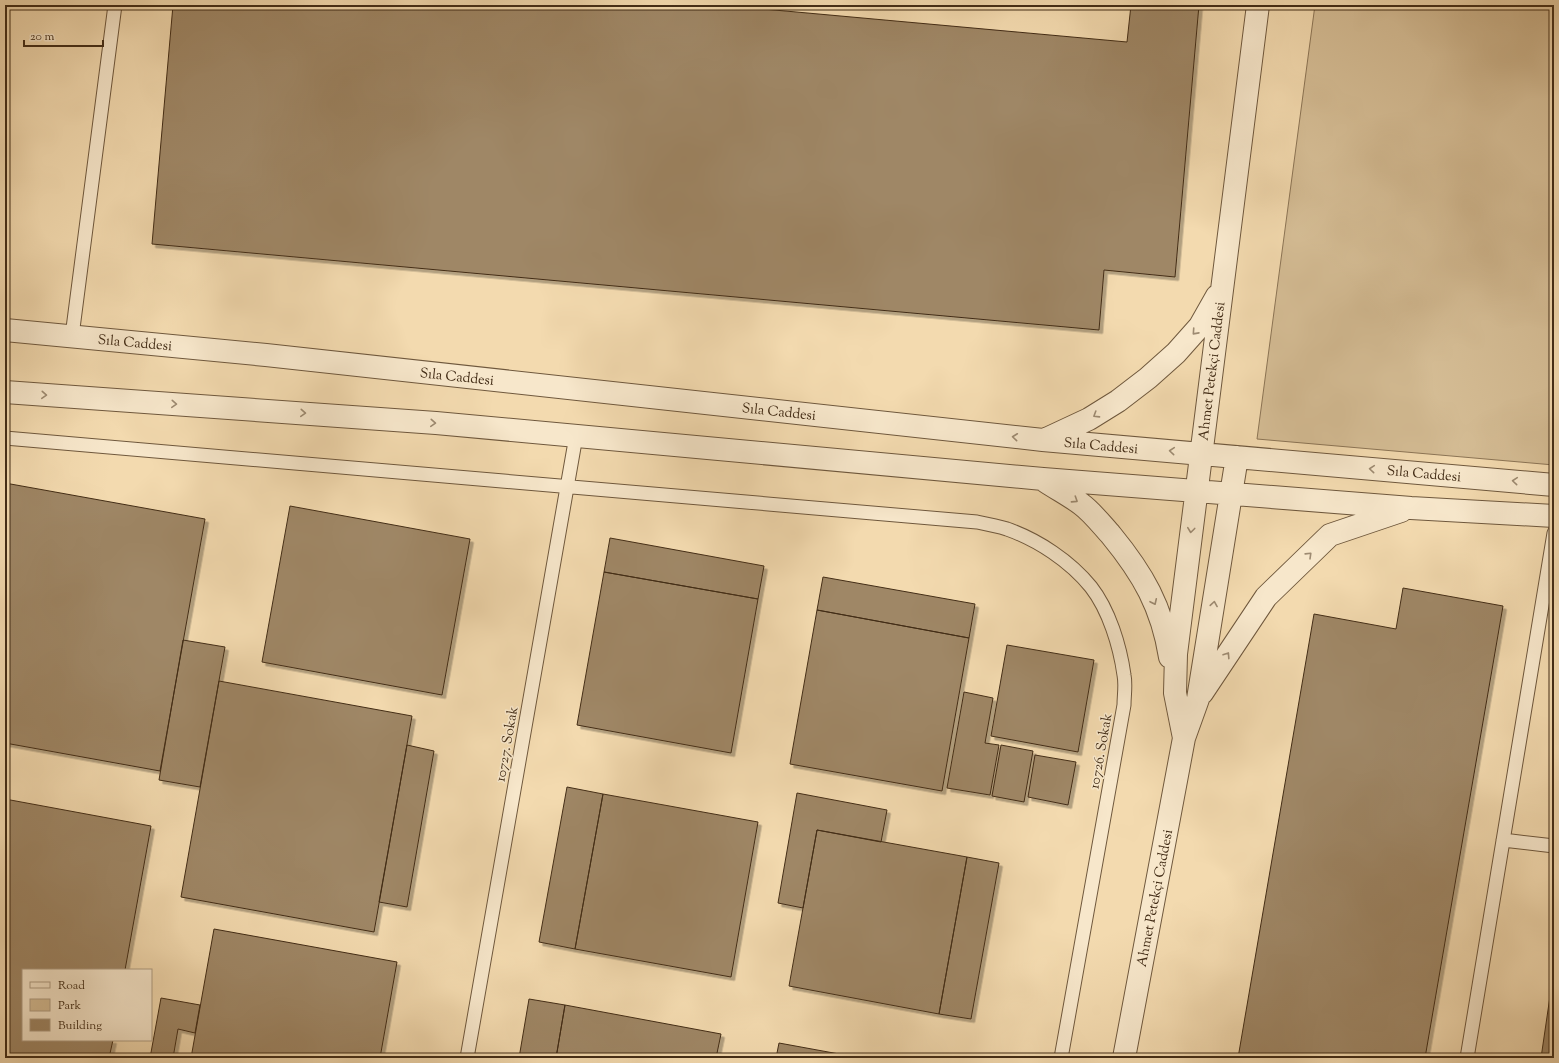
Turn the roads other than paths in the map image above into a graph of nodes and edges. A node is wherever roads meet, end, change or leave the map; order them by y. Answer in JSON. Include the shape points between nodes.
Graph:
{"nodes":[{"id":1,"x":115,"y":5,"type":"edge"},
{"id":2,"x":1258,"y":5,"type":"edge"},
{"id":3,"x":1222,"y":286,"type":"junction"},
{"id":4,"x":5,"y":330,"type":"edge"},
{"id":5,"x":72,"y":336,"type":"junction"},
{"id":6,"x":5,"y":392,"type":"edge"},
{"id":7,"x":576,"y":436,"type":"junction"},
{"id":8,"x":5,"y":438,"type":"edge"},
{"id":9,"x":1043,"y":440,"type":"junction"},
{"id":10,"x":1201,"y":454,"type":"junction"},
{"id":11,"x":1237,"y":457,"type":"junction"},
{"id":12,"x":1043,"y":479,"type":"junction"},
{"id":13,"x":1554,"y":485,"type":"edge"},
{"id":14,"x":568,"y":486,"type":"junction"},
{"id":15,"x":1196,"y":491,"type":"junction"},
{"id":16,"x":1232,"y":494,"type":"junction"},
{"id":17,"x":1411,"y":508,"type":"junction"},
{"id":18,"x":1554,"y":516,"type":"edge"},
{"id":19,"x":1554,"y":533,"type":"edge"},
{"id":20,"x":1175,"y":693,"type":"junction"},
{"id":21,"x":1198,"y":699,"type":"junction"},
{"id":22,"x":1184,"y":738,"type":"junction"},
{"id":23,"x":1503,"y":840,"type":"junction"},
{"id":24,"x":1554,"y":846,"type":"edge"},
{"id":25,"x":467,"y":1058,"type":"edge"},
{"id":26,"x":1061,"y":1058,"type":"edge"},
{"id":27,"x":1124,"y":1058,"type":"edge"},
{"id":28,"x":1467,"y":1058,"type":"edge"}],
"edges":[{"from":1,"to":5,"type":"lane"},
{"from":2,"to":3,"type":"street","name":"Ahmet Petekçi Caddesi"},
{"from":3,"to":9,"type":"street","one_way":true,"via":[[1200,326],[1176,353],[1148,378],[1089,419]]},
{"from":3,"to":10,"type":"street","name":"Ahmet Petekçi Caddesi"},
{"from":4,"to":5,"type":"street","name":"Sıla Caddesi"},
{"from":9,"to":5,"type":"street","name":"Sıla Caddesi","one_way":true},
{"from":6,"to":7,"type":"street","one_way":true,"via":[[436,423]]},
{"from":7,"to":12,"type":"street"},
{"from":7,"to":14,"type":"lane","name":"10727. Sokak"},
{"from":8,"to":14,"type":"lane","name":"10726. Sokak"},
{"from":10,"to":9,"type":"street","name":"Sıla Caddesi","one_way":true},
{"from":10,"to":11,"type":"street","name":"Sıla Caddesi"},
{"from":10,"to":15,"type":"street","name":"Ahmet Petekçi Caddesi"},
{"from":13,"to":11,"type":"street","name":"Sıla Caddesi","one_way":true},
{"from":11,"to":16,"type":"street","name":"Ahmet Petekçi Caddesi"},
{"from":12,"to":15,"type":"street"},
{"from":12,"to":20,"type":"street","one_way":true,"via":[[1082,505],[1128,556],[1146,582],[1167,639]]},
{"from":14,"to":25,"type":"lane","name":"10727. Sokak"},
{"from":14,"to":26,"type":"lane","name":"10726. Sokak","via":[[977,522],[1007,529],[1042,546],[1068,564],[1091,588],[1108,617],[1119,646],[1125,676],[1124,705]]},
{"from":15,"to":16,"type":"street"},
{"from":15,"to":20,"type":"street","name":"Ahmet Petekçi Caddesi","one_way":true,"via":[[1176,654]]},
{"from":16,"to":17,"type":"street"},
{"from":21,"to":16,"type":"street","name":"Ahmet Petekçi Caddesi","one_way":true},
{"from":17,"to":18,"type":"street"},
{"from":21,"to":17,"type":"street","one_way":true,"via":[[1266,596],[1330,535]]},
{"from":19,"to":23,"type":"lane"},
{"from":20,"to":22,"type":"street","name":"Ahmet Petekçi Caddesi"},
{"from":21,"to":22,"type":"street","name":"Ahmet Petekçi Caddesi"},
{"from":22,"to":27,"type":"street","name":"Ahmet Petekçi Caddesi"},
{"from":23,"to":24,"type":"lane"},
{"from":23,"to":28,"type":"lane"}]}
